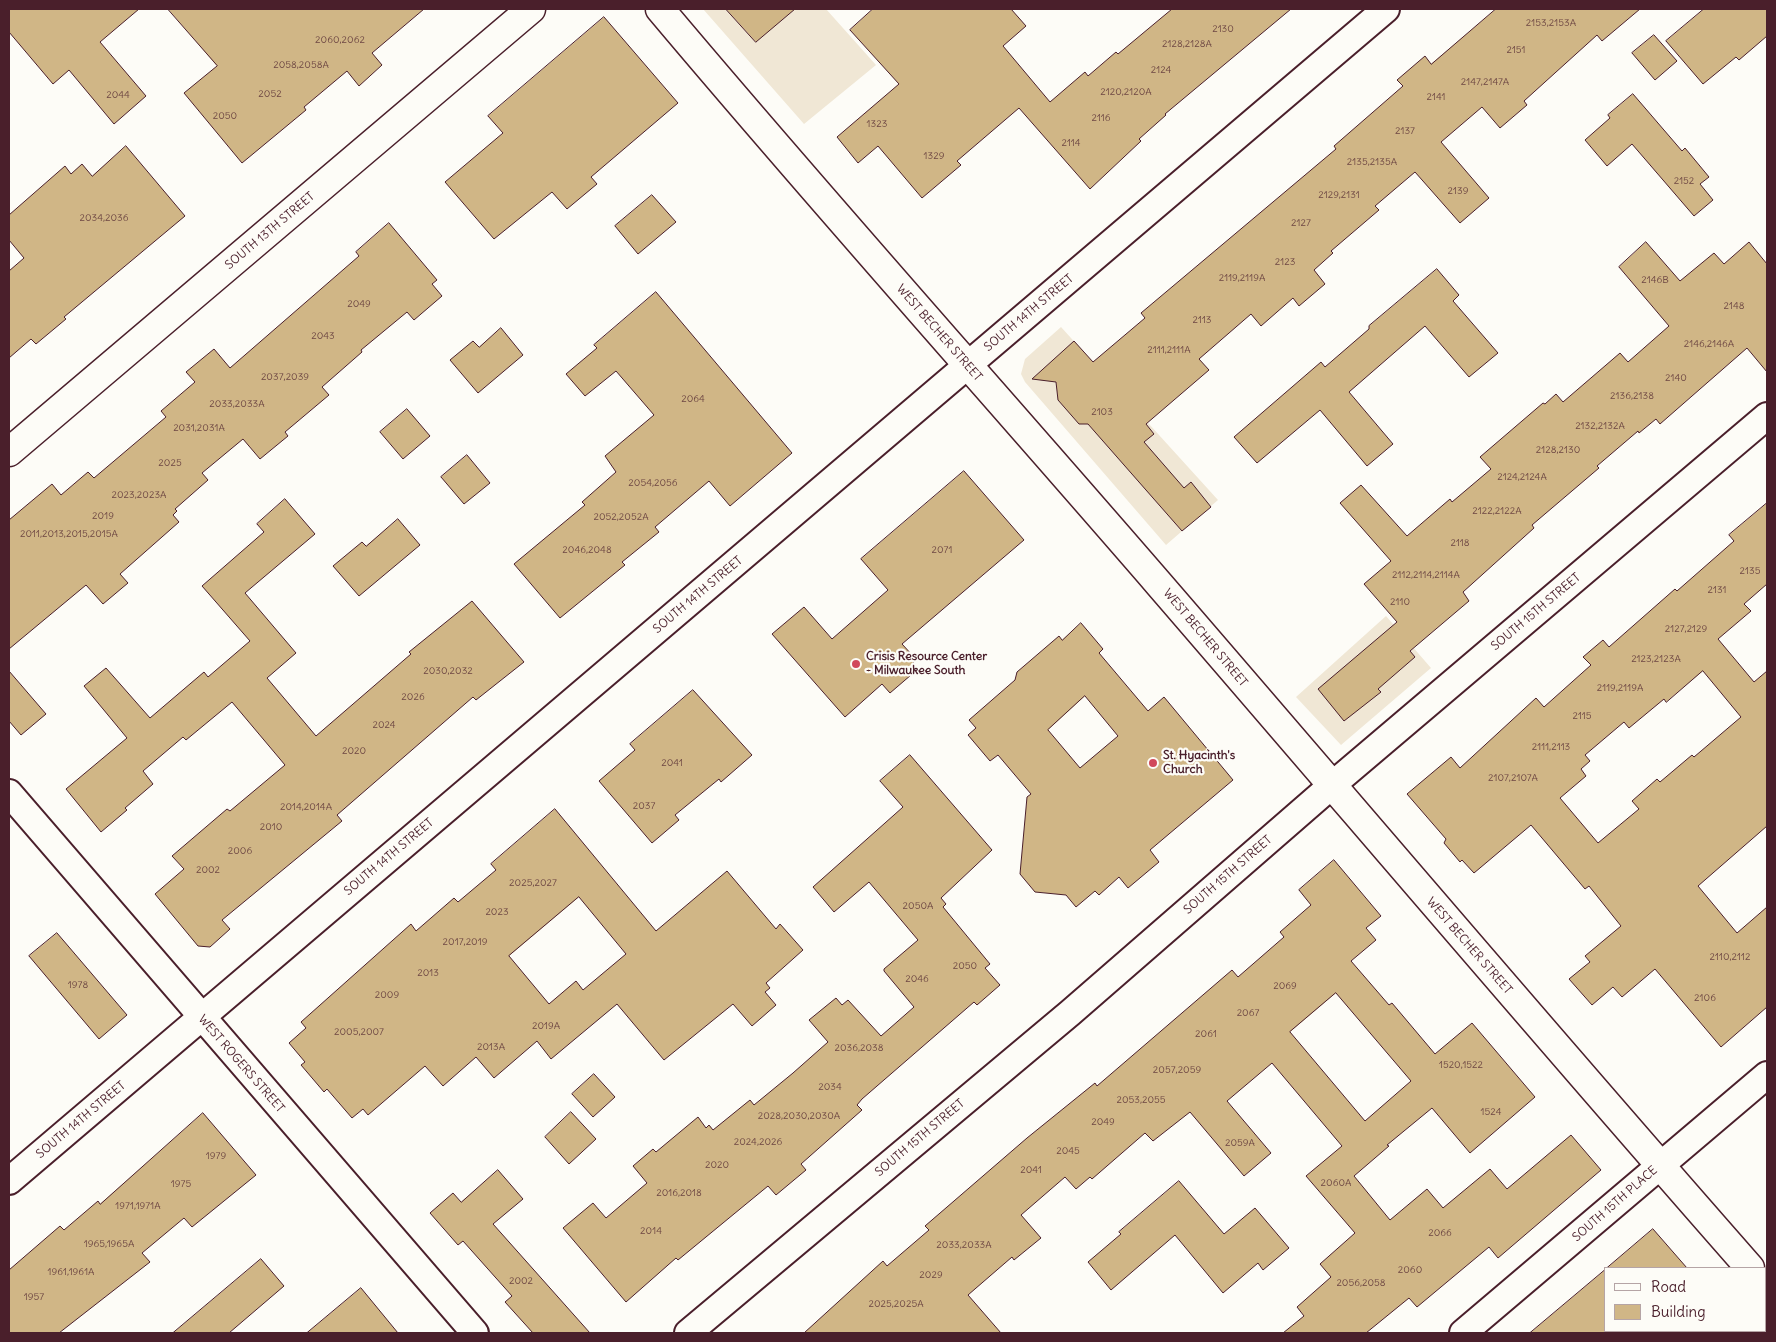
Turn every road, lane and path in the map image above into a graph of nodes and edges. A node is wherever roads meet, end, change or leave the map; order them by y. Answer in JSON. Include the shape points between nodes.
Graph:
{"nodes":[{"id":1,"x":531,"y":9,"type":"edge"},
{"id":2,"x":660,"y":9,"type":"edge"},
{"id":3,"x":1386,"y":9,"type":"edge"},
{"id":4,"x":967,"y":366,"type":"junction"},
{"id":5,"x":1767,"y":416,"type":"edge"},
{"id":6,"x":9,"y":452,"type":"edge"},
{"id":7,"x":1331,"y":786,"type":"junction"},
{"id":8,"x":9,"y":793,"type":"edge"},
{"id":9,"x":201,"y":1018,"type":"junction"},
{"id":10,"x":1767,"y":1075,"type":"edge"},
{"id":11,"x":1660,"y":1166,"type":"junction"},
{"id":12,"x":9,"y":1181,"type":"edge"},
{"id":13,"x":1749,"y":1267,"type":"edge"},
{"id":14,"x":475,"y":1333,"type":"edge"},
{"id":15,"x":688,"y":1333,"type":"edge"},
{"id":16,"x":1463,"y":1333,"type":"edge"}],
"edges":[{"from":1,"to":6,"type":"street","name":"SOUTH 13TH STREET"},
{"from":2,"to":4,"type":"street","name":"WEST BECHER STREET"},
{"from":3,"to":4,"type":"street","name":"SOUTH 14TH STREET"},
{"from":4,"to":7,"type":"street","name":"WEST BECHER STREET"},
{"from":4,"to":9,"type":"street","name":"SOUTH 14TH STREET"},
{"from":5,"to":7,"type":"street","name":"SOUTH 15TH STREET"},
{"from":7,"to":11,"type":"street","name":"WEST BECHER STREET"},
{"from":7,"to":15,"type":"street","name":"SOUTH 15TH STREET","via":[[1070,1013]]},
{"from":8,"to":9,"type":"street","name":"WEST ROGERS STREET"},
{"from":9,"to":12,"type":"street","name":"SOUTH 14TH STREET"},
{"from":9,"to":14,"type":"street","name":"WEST ROGERS STREET"},
{"from":10,"to":11,"type":"street","name":"SOUTH 15TH PLACE"},
{"from":11,"to":13,"type":"street","name":"WEST BECHER STREET"},
{"from":11,"to":16,"type":"street","name":"SOUTH 15TH PLACE"}]}
